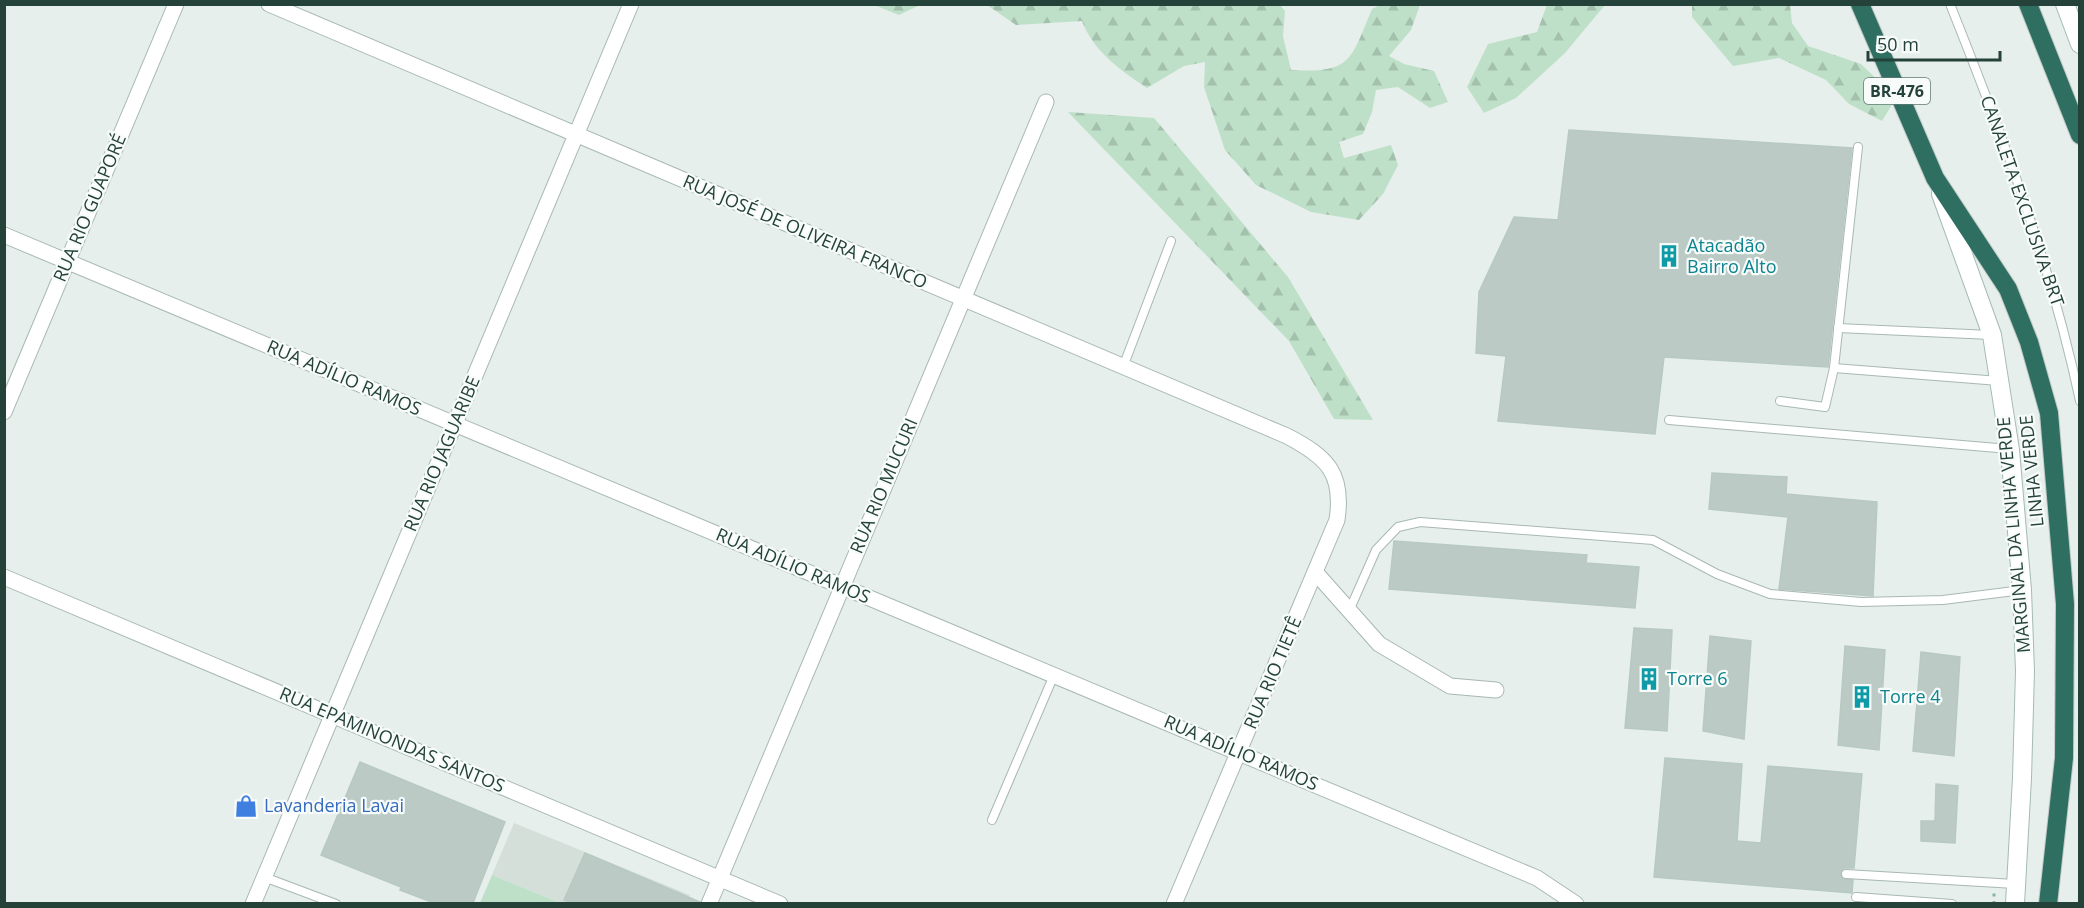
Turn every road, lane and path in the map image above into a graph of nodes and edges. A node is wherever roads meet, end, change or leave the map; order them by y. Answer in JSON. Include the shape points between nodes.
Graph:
{"nodes":[{"id":1,"x":176,"y":4,"type":"edge"},
{"id":2,"x":269,"y":4,"type":"edge"},
{"id":3,"x":631,"y":4,"type":"edge"},
{"id":4,"x":1860,"y":4,"type":"edge"},
{"id":5,"x":1950,"y":4,"type":"edge"},
{"id":6,"x":2028,"y":4,"type":"edge"},
{"id":7,"x":2065,"y":4,"type":"edge"},
{"id":8,"x":2079,"y":44,"type":"edge"},
{"id":9,"x":1046,"y":102,"type":"dead end"},
{"id":10,"x":576,"y":135,"type":"junction"},
{"id":11,"x":2079,"y":135,"type":"edge"},
{"id":12,"x":1858,"y":147,"type":"dead end"},
{"id":13,"x":1935,"y":178,"type":"junction"},
{"id":14,"x":4,"y":236,"type":"edge"},
{"id":15,"x":1171,"y":241,"type":"dead end"},
{"id":16,"x":68,"y":262,"type":"junction"},
{"id":17,"x":963,"y":299,"type":"junction"},
{"id":18,"x":1838,"y":328,"type":"junction"},
{"id":19,"x":1992,"y":335,"type":"junction"},
{"id":20,"x":1123,"y":367,"type":"junction"},
{"id":21,"x":1834,"y":368,"type":"junction"},
{"id":22,"x":1999,"y":381,"type":"junction"},
{"id":23,"x":1780,"y":401,"type":"dead end"},
{"id":24,"x":2079,"y":401,"type":"edge"},
{"id":25,"x":5,"y":410,"type":"edge"},
{"id":26,"x":1669,"y":420,"type":"dead end"},
{"id":27,"x":454,"y":424,"type":"junction"},
{"id":28,"x":2010,"y":450,"type":"junction"},
{"id":29,"x":1334,"y":472,"type":"joint"},
{"id":30,"x":1316,"y":573,"type":"junction"},
{"id":31,"x":4,"y":577,"type":"edge"},
{"id":32,"x":842,"y":586,"type":"junction"},
{"id":33,"x":2022,"y":590,"type":"junction"},
{"id":34,"x":1349,"y":611,"type":"junction"},
{"id":35,"x":1054,"y":675,"type":"junction"},
{"id":36,"x":1496,"y":690,"type":"dead end"},
{"id":37,"x":332,"y":715,"type":"junction"},
{"id":38,"x":1239,"y":752,"type":"junction"},
{"id":39,"x":992,"y":820,"type":"dead end"},
{"id":40,"x":1846,"y":873,"type":"dead end"},
{"id":41,"x":264,"y":877,"type":"junction"},
{"id":42,"x":720,"y":878,"type":"junction"},
{"id":43,"x":2016,"y":884,"type":"junction"},
{"id":44,"x":1856,"y":897,"type":"dead end"},
{"id":45,"x":253,"y":903,"type":"edge"},
{"id":46,"x":336,"y":903,"type":"edge"},
{"id":47,"x":709,"y":903,"type":"edge"},
{"id":48,"x":780,"y":903,"type":"edge"},
{"id":49,"x":1174,"y":903,"type":"edge"},
{"id":50,"x":1576,"y":903,"type":"edge"},
{"id":51,"x":1952,"y":903,"type":"edge"},
{"id":52,"x":2015,"y":903,"type":"edge"},
{"id":53,"x":2048,"y":903,"type":"edge"}],
"edges":[{"from":1,"to":16,"type":"street","name":"RUA RIO GUAPORÉ"},
{"from":2,"to":10,"type":"street","name":"RUA JOSÉ DE OLIVEIRA FRANCO"},
{"from":3,"to":10,"type":"street","name":"RUA RIO JAGUARIBE"},
{"from":4,"to":13,"type":"highway","name":"LINHA VERDE","number":"BR-476"},
{"from":5,"to":24,"type":"lane","name":"CANALETA EXCLUSIVA BRT","via":[[2042,250]]},
{"from":6,"to":11,"type":"highway"},
{"from":7,"to":8,"type":"main road"},
{"from":9,"to":17,"type":"street","name":"RUA RIO MUCURI"},
{"from":10,"to":17,"type":"street","name":"RUA JOSÉ DE OLIVEIRA FRANCO"},
{"from":10,"to":27,"type":"street","name":"RUA RIO JAGUARIBE"},
{"from":12,"to":18,"type":"lane"},
{"from":13,"to":19,"type":"main road","name":"MARGINAL DA LINHA VERDE"},
{"from":13,"to":53,"type":"highway","name":"LINHA VERDE","number":"BR-476","via":[[2008,289],[2029,342],[2049,413],[2065,604],[2064,758]]},
{"from":14,"to":16,"type":"street","name":"RUA ADÍLIO RAMOS"},
{"from":15,"to":20,"type":"lane"},
{"from":16,"to":25,"type":"street","name":"RUA RIO GUAPORÉ"},
{"from":16,"to":27,"type":"street","name":"RUA ADÍLIO RAMOS"},
{"from":17,"to":20,"type":"street","name":"RUA JOSÉ DE OLIVEIRA FRANCO"},
{"from":17,"to":32,"type":"street","name":"RUA RIO MUCURI"},
{"from":18,"to":19,"type":"lane"},
{"from":18,"to":21,"type":"lane"},
{"from":19,"to":22,"type":"main road","name":"MARGINAL DA LINHA VERDE"},
{"from":20,"to":29,"type":"street","name":"RUA JOSÉ DE OLIVEIRA FRANCO","via":[[1287,436],[1322,458]]},
{"from":21,"to":22,"type":"lane"},
{"from":21,"to":23,"type":"lane","via":[[1825,407]]},
{"from":22,"to":28,"type":"main road","name":"MARGINAL DA LINHA VERDE"},
{"from":26,"to":28,"type":"lane"},
{"from":27,"to":32,"type":"street","name":"RUA ADÍLIO RAMOS"},
{"from":27,"to":37,"type":"street","name":"RUA RIO JAGUARIBE"},
{"from":28,"to":33,"type":"main road","name":"MARGINAL DA LINHA VERDE"},
{"from":29,"to":30,"type":"street","name":"RUA RIO TIETÊ","via":[[1339,490],[1337,520]]},
{"from":30,"to":34,"type":"street"},
{"from":30,"to":38,"type":"street","name":"RUA RIO TIETÊ"},
{"from":31,"to":37,"type":"street","name":"RUA EPAMINONDAS SANTOS"},
{"from":32,"to":35,"type":"street","name":"RUA ADÍLIO RAMOS"},
{"from":32,"to":42,"type":"street","name":"RUA RIO MUCURI"},
{"from":33,"to":34,"type":"lane","via":[[1943,600],[1861,602],[1770,594],[1717,574],[1653,540],[1420,522],[1398,527],[1376,550]]},
{"from":33,"to":43,"type":"main road","name":"MARGINAL DA LINHA VERDE","via":[[2025,671]]},
{"from":34,"to":36,"type":"street","via":[[1379,644],[1450,686]]},
{"from":35,"to":38,"type":"street","name":"RUA ADÍLIO RAMOS"},
{"from":35,"to":39,"type":"lane"},
{"from":37,"to":41,"type":"street","name":"RUA RIO JAGUARIBE"},
{"from":37,"to":42,"type":"street","name":"RUA EPAMINONDAS SANTOS"},
{"from":38,"to":49,"type":"street","name":"RUA RIO TIETÊ"},
{"from":38,"to":50,"type":"street","name":"RUA ADÍLIO RAMOS","via":[[1537,878]]},
{"from":40,"to":43,"type":"lane"},
{"from":41,"to":45,"type":"street","name":"RUA RIO JAGUARIBE"},
{"from":41,"to":46,"type":"lane"},
{"from":42,"to":47,"type":"street","name":"RUA RIO MUCURI"},
{"from":42,"to":48,"type":"street","name":"RUA EPAMINONDAS SANTOS"},
{"from":43,"to":52,"type":"main road","name":"MARGINAL DA LINHA VERDE"},
{"from":44,"to":51,"type":"lane"}]}
